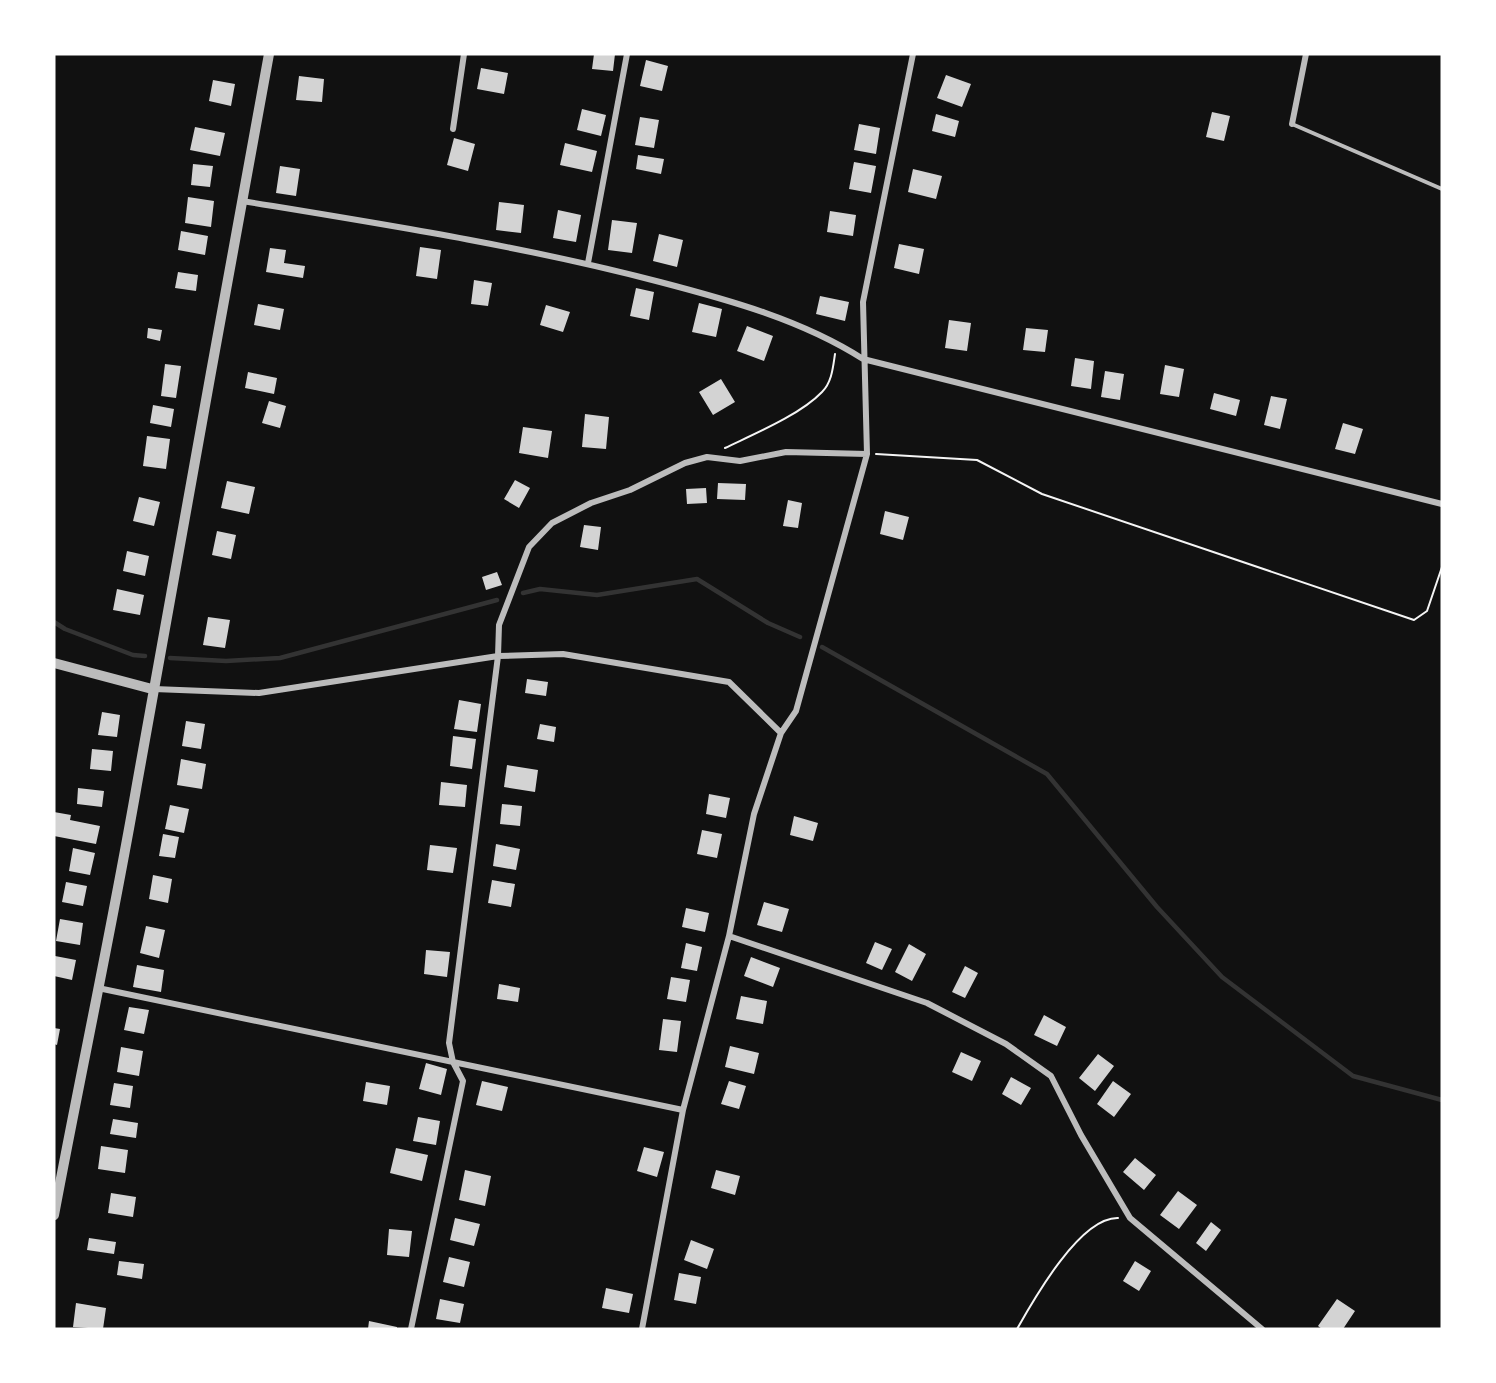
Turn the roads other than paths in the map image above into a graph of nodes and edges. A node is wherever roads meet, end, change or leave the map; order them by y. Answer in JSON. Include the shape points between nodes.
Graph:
{"nodes":[{"id":1,"x":269,"y":54,"type":"edge"},
{"id":2,"x":464,"y":54,"type":"edge"},
{"id":3,"x":627,"y":54,"type":"edge"},
{"id":4,"x":913,"y":54,"type":"edge"},
{"id":5,"x":1306,"y":54,"type":"edge"},
{"id":6,"x":1292,"y":124,"type":"joint"},
{"id":7,"x":453,"y":129,"type":"dead end"},
{"id":8,"x":1442,"y":189,"type":"edge"},
{"id":9,"x":242,"y":201,"type":"junction"},
{"id":10,"x":588,"y":263,"type":"junction"},
{"id":11,"x":863,"y":359,"type":"junction"},
{"id":12,"x":867,"y":454,"type":"junction"},
{"id":13,"x":1442,"y":504,"type":"edge"},
{"id":14,"x":498,"y":656,"type":"junction"},
{"id":15,"x":54,"y":663,"type":"edge"},
{"id":16,"x":152,"y":689,"type":"junction"},
{"id":17,"x":781,"y":733,"type":"junction"},
{"id":18,"x":729,"y":936,"type":"junction"},
{"id":19,"x":98,"y":988,"type":"junction"},
{"id":20,"x":453,"y":1062,"type":"junction"},
{"id":21,"x":683,"y":1110,"type":"junction"},
{"id":22,"x":54,"y":1215,"type":"edge"},
{"id":23,"x":411,"y":1329,"type":"edge"},
{"id":24,"x":642,"y":1329,"type":"edge"},
{"id":25,"x":1262,"y":1329,"type":"edge"}],
"edges":[{"from":1,"to":9,"type":"street"},
{"from":2,"to":7,"type":"street"},
{"from":3,"to":10,"type":"street"},
{"from":4,"to":11,"type":"street","via":[[863,302]]},
{"from":5,"to":6,"type":"street"},
{"from":6,"to":8,"type":"lane"},
{"from":9,"to":10,"type":"street"},
{"from":9,"to":16,"type":"street"},
{"from":10,"to":11,"type":"street","via":[[730,300],[837,342]]},
{"from":11,"to":12,"type":"street"},
{"from":11,"to":13,"type":"street"},
{"from":12,"to":14,"type":"street","via":[[786,452],[740,461],[706,457],[591,503],[552,523],[529,547],[499,625]]},
{"from":12,"to":17,"type":"street","via":[[796,711]]},
{"from":14,"to":16,"type":"street","via":[[259,693]]},
{"from":14,"to":17,"type":"street","via":[[563,654],[729,682]]},
{"from":14,"to":20,"type":"street","via":[[449,1043]]},
{"from":15,"to":16,"type":"street"},
{"from":16,"to":19,"type":"street"},
{"from":17,"to":18,"type":"street","via":[[754,814]]},
{"from":18,"to":21,"type":"street"},
{"from":18,"to":25,"type":"street","via":[[927,1003],[1006,1044],[1051,1076],[1080,1136],[1130,1218]]},
{"from":19,"to":20,"type":"street"},
{"from":19,"to":22,"type":"street"},
{"from":20,"to":21,"type":"street"},
{"from":20,"to":23,"type":"street","via":[[463,1081]]},
{"from":21,"to":24,"type":"street"}]}
